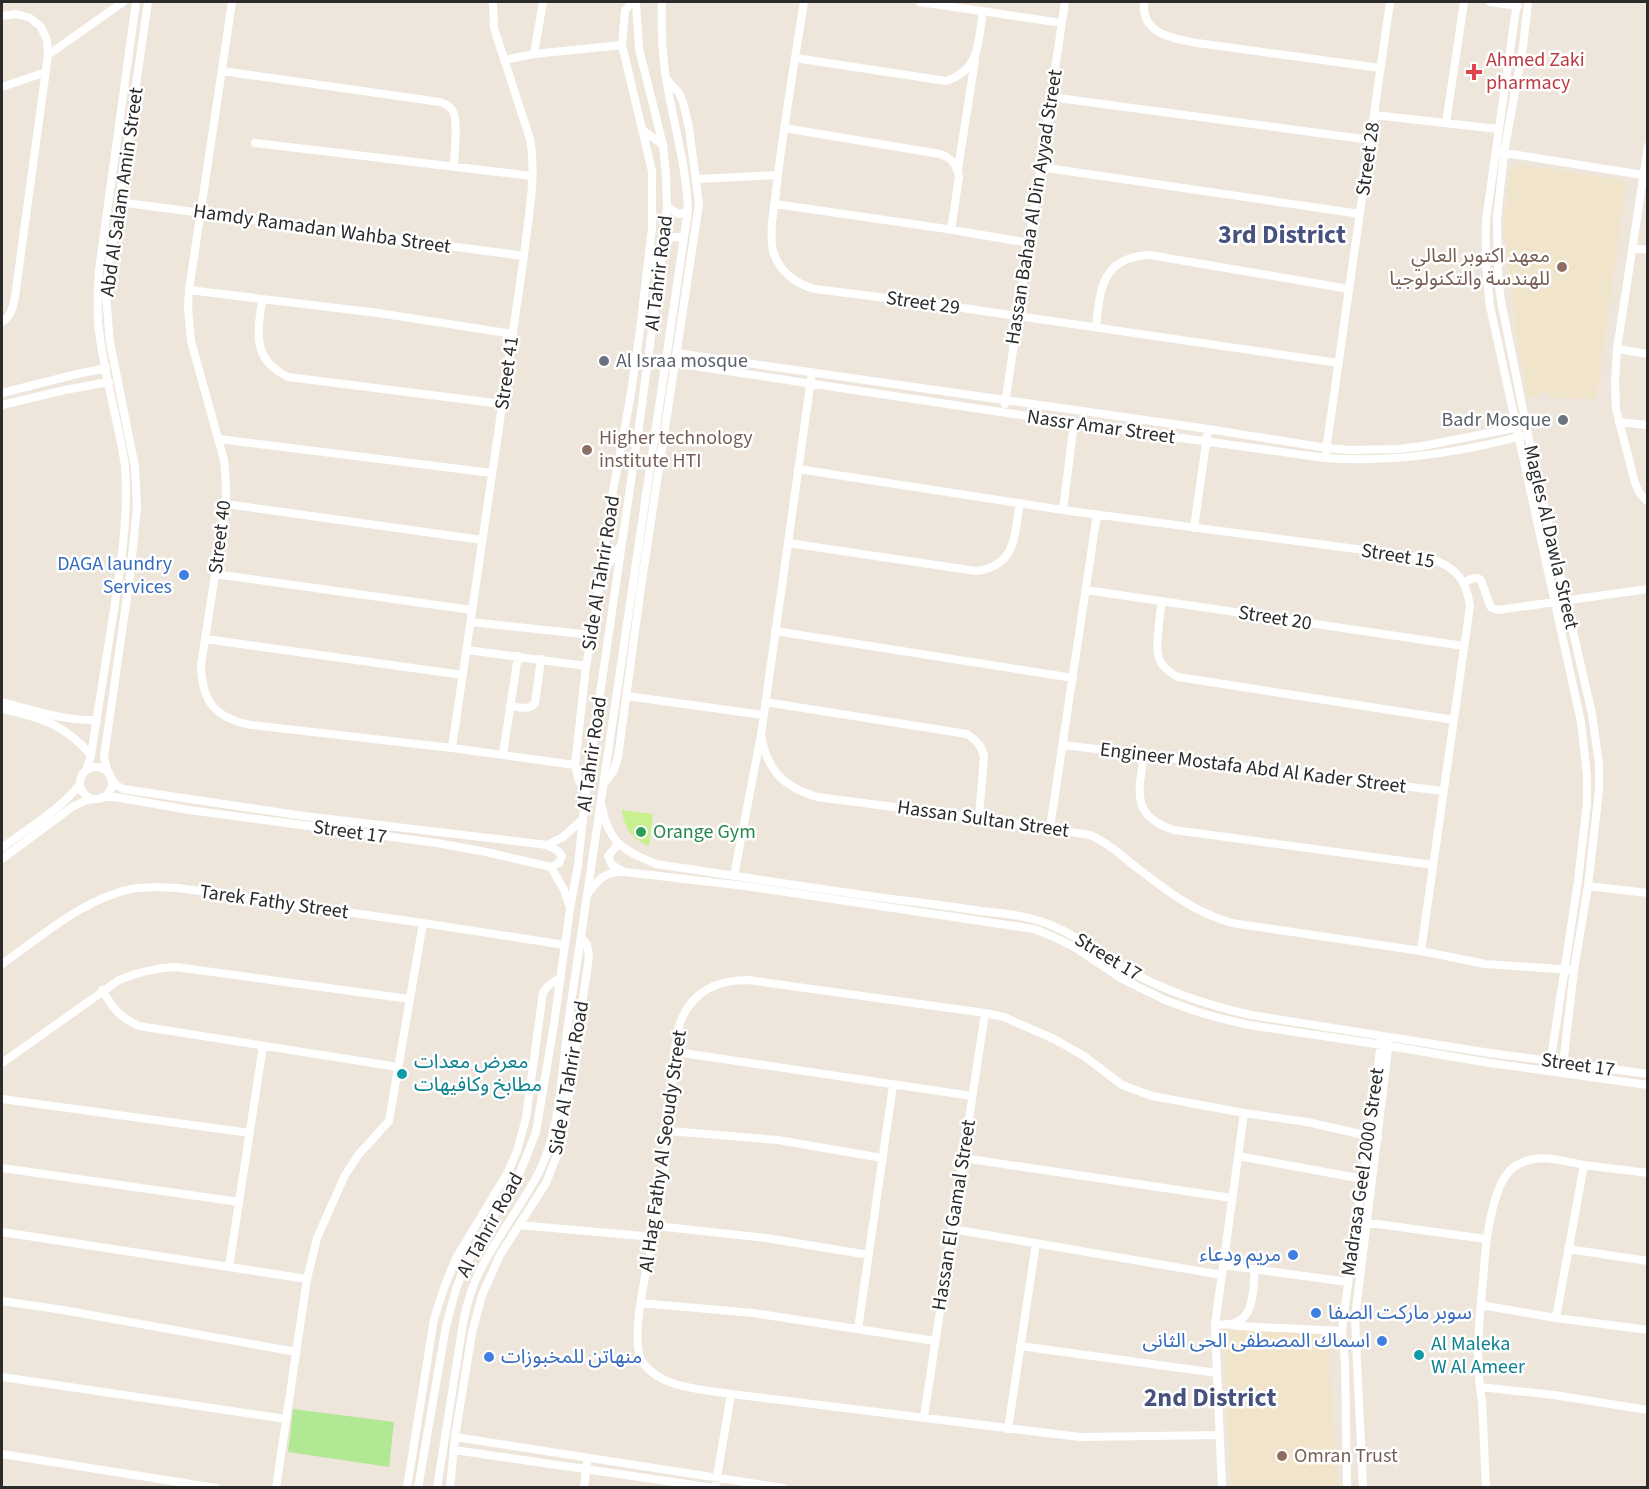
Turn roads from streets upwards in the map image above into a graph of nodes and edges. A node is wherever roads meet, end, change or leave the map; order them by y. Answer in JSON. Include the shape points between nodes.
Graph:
{"nodes":[{"id":1,"x":123,"y":2,"type":"edge"},
{"id":2,"x":136,"y":2,"type":"edge"},
{"id":3,"x":148,"y":2,"type":"edge"},
{"id":4,"x":232,"y":2,"type":"edge"},
{"id":5,"x":494,"y":2,"type":"edge"},
{"id":6,"x":543,"y":2,"type":"edge"},
{"id":7,"x":633,"y":2,"type":"edge"},
{"id":8,"x":662,"y":2,"type":"edge"},
{"id":9,"x":804,"y":2,"type":"edge"},
{"id":10,"x":920,"y":2,"type":"edge"},
{"id":11,"x":1065,"y":2,"type":"edge"},
{"id":12,"x":1144,"y":2,"type":"edge"},
{"id":13,"x":1390,"y":2,"type":"edge"},
{"id":14,"x":1464,"y":2,"type":"edge"},
{"id":15,"x":1490,"y":2,"type":"edge"},
{"id":16,"x":1516,"y":3,"type":"edge"},
{"id":17,"x":1528,"y":4,"type":"edge"},
{"id":18,"x":983,"y":11,"type":"junction"},
{"id":19,"x":2,"y":15,"type":"edge"},
{"id":20,"x":1062,"y":23,"type":"junction"},
{"id":21,"x":622,"y":45,"type":"junction"},
{"id":22,"x":976,"y":53,"type":"junction"},
{"id":23,"x":534,"y":54,"type":"junction"},
{"id":24,"x":48,"y":55,"type":"junction"},
{"id":25,"x":795,"y":58,"type":"junction"},
{"id":26,"x":504,"y":60,"type":"junction"},
{"id":27,"x":1381,"y":68,"type":"junction"},
{"id":28,"x":126,"y":71,"type":"junction"},
{"id":29,"x":222,"y":71,"type":"junction"},
{"id":30,"x":46,"y":72,"type":"junction"},
{"id":31,"x":138,"y":72,"type":"junction"},
{"id":32,"x":666,"y":79,"type":"junction"},
{"id":33,"x":2,"y":87,"type":"edge"},
{"id":34,"x":1051,"y":97,"type":"junction"},
{"id":35,"x":121,"y":108,"type":"junction"},
{"id":36,"x":132,"y":110,"type":"junction"},
{"id":37,"x":1374,"y":115,"type":"junction"},
{"id":38,"x":1446,"y":123,"type":"junction"},
{"id":39,"x":784,"y":128,"type":"junction"},
{"id":40,"x":1498,"y":129,"type":"junction"},
{"id":41,"x":644,"y":131,"type":"junction"},
{"id":42,"x":1371,"y":140,"type":"junction"},
{"id":43,"x":255,"y":143,"type":"dead end"},
{"id":44,"x":663,"y":145,"type":"junction"},
{"id":45,"x":1647,"y":146,"type":"edge"},
{"id":46,"x":1495,"y":152,"type":"junction"},
{"id":47,"x":1504,"y":153,"type":"junction"},
{"id":48,"x":454,"y":167,"type":"junction"},
{"id":49,"x":1040,"y":167,"type":"junction"},
{"id":50,"x":958,"y":169,"type":"junction"},
{"id":51,"x":778,"y":175,"type":"junction"},
{"id":52,"x":1643,"y":175,"type":"junction"},
{"id":53,"x":532,"y":176,"type":"junction"},
{"id":54,"x":696,"y":179,"type":"junction"},
{"id":55,"x":119,"y":202,"type":"junction"},
{"id":56,"x":775,"y":204,"type":"junction"},
{"id":57,"x":667,"y":207,"type":"junction"},
{"id":58,"x":688,"y":210,"type":"junction"},
{"id":59,"x":201,"y":213,"type":"junction"},
{"id":60,"x":1360,"y":214,"type":"junction"},
{"id":61,"x":951,"y":230,"type":"junction"},
{"id":62,"x":1029,"y":243,"type":"junction"},
{"id":63,"x":683,"y":244,"type":"junction"},
{"id":64,"x":663,"y":247,"type":"junction"},
{"id":65,"x":1632,"y":248,"type":"junction"},
{"id":66,"x":1647,"y":250,"type":"edge"},
{"id":67,"x":524,"y":256,"type":"junction"},
{"id":68,"x":645,"y":279,"type":"junction"},
{"id":69,"x":1349,"y":289,"type":"junction"},
{"id":70,"x":189,"y":290,"type":"junction"},
{"id":71,"x":262,"y":299,"type":"junction"},
{"id":72,"x":675,"y":302,"type":"junction"},
{"id":73,"x":684,"y":302,"type":"junction"},
{"id":74,"x":1018,"y":316,"type":"junction"},
{"id":75,"x":2,"y":322,"type":"edge"},
{"id":76,"x":1096,"y":327,"type":"junction"},
{"id":77,"x":513,"y":334,"type":"junction"},
{"id":78,"x":1617,"y":350,"type":"junction"},
{"id":79,"x":676,"y":353,"type":"junction"},
{"id":80,"x":1647,"y":354,"type":"edge"},
{"id":81,"x":674,"y":363,"type":"junction"},
{"id":82,"x":1339,"y":363,"type":"junction"},
{"id":83,"x":106,"y":368,"type":"junction"},
{"id":84,"x":812,"y":372,"type":"junction"},
{"id":85,"x":109,"y":382,"type":"junction"},
{"id":86,"x":811,"y":384,"type":"junction"},
{"id":87,"x":2,"y":393,"type":"edge"},
{"id":88,"x":630,"y":399,"type":"junction"},
{"id":89,"x":1005,"y":400,"type":"junction"},
{"id":90,"x":502,"y":404,"type":"junction"},
{"id":91,"x":2,"y":405,"type":"edge"},
{"id":92,"x":669,"y":409,"type":"junction"},
{"id":93,"x":1004,"y":413,"type":"junction"},
{"id":94,"x":640,"y":419,"type":"junction"},
{"id":95,"x":1619,"y":422,"type":"junction"},
{"id":96,"x":1074,"y":423,"type":"junction"},
{"id":97,"x":657,"y":425,"type":"junction"},
{"id":98,"x":1526,"y":425,"type":"junction"},
{"id":99,"x":1647,"y":425,"type":"edge"},
{"id":100,"x":1516,"y":427,"type":"junction"},
{"id":101,"x":1208,"y":429,"type":"junction"},
{"id":102,"x":1528,"y":435,"type":"junction"},
{"id":103,"x":1519,"y":437,"type":"junction"},
{"id":104,"x":218,"y":439,"type":"junction"},
{"id":105,"x":1206,"y":442,"type":"junction"},
{"id":106,"x":1327,"y":448,"type":"junction"},
{"id":107,"x":1325,"y":458,"type":"junction"},
{"id":108,"x":798,"y":469,"type":"junction"},
{"id":109,"x":492,"y":473,"type":"junction"},
{"id":110,"x":1647,"y":502,"type":"edge"},
{"id":111,"x":1020,"y":503,"type":"junction"},
{"id":112,"x":226,"y":504,"type":"junction"},
{"id":113,"x":1063,"y":510,"type":"junction"},
{"id":114,"x":1097,"y":514,"type":"junction"},
{"id":115,"x":1194,"y":528,"type":"junction"},
{"id":116,"x":482,"y":540,"type":"junction"},
{"id":117,"x":622,"y":543,"type":"junction"},
{"id":118,"x":788,"y":543,"type":"junction"},
{"id":119,"x":635,"y":569,"type":"junction"},
{"id":120,"x":215,"y":574,"type":"junction"},
{"id":121,"x":119,"y":575,"type":"junction"},
{"id":122,"x":130,"y":576,"type":"junction"},
{"id":123,"x":600,"y":577,"type":"junction"},
{"id":124,"x":1463,"y":583,"type":"junction"},
{"id":125,"x":641,"y":587,"type":"junction"},
{"id":126,"x":1647,"y":589,"type":"edge"},
{"id":127,"x":1086,"y":590,"type":"junction"},
{"id":128,"x":116,"y":596,"type":"junction"},
{"id":129,"x":126,"y":597,"type":"junction"},
{"id":130,"x":1162,"y":601,"type":"junction"},
{"id":131,"x":1566,"y":601,"type":"junction"},
{"id":132,"x":1555,"y":603,"type":"junction"},
{"id":133,"x":472,"y":610,"type":"junction"},
{"id":134,"x":471,"y":622,"type":"junction"},
{"id":135,"x":775,"y":631,"type":"junction"},
{"id":136,"x":592,"y":635,"type":"junction"},
{"id":137,"x":205,"y":639,"type":"junction"},
{"id":138,"x":1464,"y":646,"type":"junction"},
{"id":139,"x":466,"y":650,"type":"junction"},
{"id":140,"x":518,"y":656,"type":"junction"},
{"id":141,"x":541,"y":659,"type":"junction"},
{"id":142,"x":621,"y":665,"type":"junction"},
{"id":143,"x":586,"y":666,"type":"junction"},
{"id":144,"x":604,"y":667,"type":"junction"},
{"id":145,"x":463,"y":675,"type":"junction"},
{"id":146,"x":1072,"y":678,"type":"junction"},
{"id":147,"x":617,"y":695,"type":"junction"},
{"id":148,"x":627,"y":696,"type":"junction"},
{"id":149,"x":600,"y":697,"type":"junction"},
{"id":150,"x":2,"y":702,"type":"edge"},
{"id":151,"x":765,"y":702,"type":"junction"},
{"id":152,"x":510,"y":706,"type":"junction"},
{"id":153,"x":2,"y":709,"type":"edge"},
{"id":154,"x":30,"y":712,"type":"junction"},
{"id":155,"x":763,"y":715,"type":"junction"},
{"id":156,"x":97,"y":720,"type":"junction"},
{"id":157,"x":1454,"y":720,"type":"junction"},
{"id":158,"x":761,"y":735,"type":"junction"},
{"id":159,"x":1063,"y":745,"type":"junction"},
{"id":160,"x":452,"y":748,"type":"junction"},
{"id":161,"x":503,"y":754,"type":"junction"},
{"id":162,"x":1144,"y":754,"type":"junction"},
{"id":163,"x":91,"y":755,"type":"junction"},
{"id":164,"x":575,"y":765,"type":"junction"},
{"id":165,"x":86,"y":771,"type":"junction"},
{"id":166,"x":110,"y":776,"type":"junction"},
{"id":167,"x":80,"y":783,"type":"junction"},
{"id":168,"x":604,"y":783,"type":"junction"},
{"id":169,"x":586,"y":790,"type":"junction"},
{"id":170,"x":1443,"y":791,"type":"junction"},
{"id":171,"x":100,"y":798,"type":"junction"},
{"id":172,"x":601,"y":801,"type":"junction"},
{"id":173,"x":979,"y":818,"type":"junction"},
{"id":174,"x":583,"y":819,"type":"junction"},
{"id":175,"x":1050,"y":828,"type":"junction"},
{"id":176,"x":618,"y":844,"type":"junction"},
{"id":177,"x":547,"y":845,"type":"junction"},
{"id":178,"x":2,"y":848,"type":"edge"},
{"id":179,"x":2,"y":859,"type":"edge"},
{"id":180,"x":1433,"y":866,"type":"junction"},
{"id":181,"x":551,"y":867,"type":"junction"},
{"id":182,"x":625,"y":872,"type":"junction"},
{"id":183,"x":734,"y":876,"type":"junction"},
{"id":184,"x":1588,"y":886,"type":"junction"},
{"id":185,"x":1647,"y":893,"type":"edge"},
{"id":186,"x":587,"y":894,"type":"junction"},
{"id":187,"x":570,"y":909,"type":"junction"},
{"id":188,"x":423,"y":923,"type":"junction"},
{"id":189,"x":581,"y":937,"type":"junction"},
{"id":190,"x":565,"y":945,"type":"junction"},
{"id":191,"x":1421,"y":951,"type":"junction"},
{"id":192,"x":2,"y":964,"type":"edge"},
{"id":193,"x":1564,"y":969,"type":"junction"},
{"id":194,"x":1574,"y":970,"type":"junction"},
{"id":195,"x":561,"y":977,"type":"junction"},
{"id":196,"x":102,"y":990,"type":"junction"},
{"id":197,"x":409,"y":999,"type":"junction"},
{"id":198,"x":985,"y":1013,"type":"junction"},
{"id":199,"x":554,"y":1024,"type":"junction"},
{"id":200,"x":567,"y":1024,"type":"junction"},
{"id":201,"x":1385,"y":1041,"type":"junction"},
{"id":202,"x":263,"y":1046,"type":"junction"},
{"id":203,"x":550,"y":1049,"type":"junction"},
{"id":204,"x":676,"y":1052,"type":"junction"},
{"id":205,"x":564,"y":1053,"type":"junction"},
{"id":206,"x":1551,"y":1060,"type":"junction"},
{"id":207,"x":1563,"y":1062,"type":"junction"},
{"id":208,"x":2,"y":1063,"type":"edge"},
{"id":209,"x":398,"y":1067,"type":"junction"},
{"id":210,"x":1550,"y":1071,"type":"junction"},
{"id":211,"x":1562,"y":1072,"type":"junction"},
{"id":212,"x":1647,"y":1074,"type":"edge"},
{"id":213,"x":892,"y":1084,"type":"junction"},
{"id":214,"x":1647,"y":1085,"type":"edge"},
{"id":215,"x":972,"y":1096,"type":"junction"},
{"id":216,"x":2,"y":1099,"type":"edge"},
{"id":217,"x":1244,"y":1113,"type":"junction"},
{"id":218,"x":669,"y":1131,"type":"junction"},
{"id":219,"x":250,"y":1133,"type":"junction"},
{"id":220,"x":1374,"y":1137,"type":"junction"},
{"id":221,"x":1238,"y":1156,"type":"junction"},
{"id":222,"x":882,"y":1158,"type":"junction"},
{"id":223,"x":963,"y":1158,"type":"junction"},
{"id":224,"x":1584,"y":1165,"type":"junction"},
{"id":225,"x":2,"y":1168,"type":"edge"},
{"id":226,"x":1647,"y":1173,"type":"edge"},
{"id":227,"x":1363,"y":1179,"type":"junction"},
{"id":228,"x":1232,"y":1198,"type":"junction"},
{"id":229,"x":239,"y":1202,"type":"junction"},
{"id":230,"x":1357,"y":1221,"type":"junction"},
{"id":231,"x":1368,"y":1223,"type":"junction"},
{"id":232,"x":519,"y":1224,"type":"junction"},
{"id":233,"x":656,"y":1226,"type":"junction"},
{"id":234,"x":952,"y":1229,"type":"junction"},
{"id":235,"x":2,"y":1232,"type":"edge"},
{"id":236,"x":654,"y":1237,"type":"junction"},
{"id":237,"x":1486,"y":1239,"type":"junction"},
{"id":238,"x":1036,"y":1243,"type":"junction"},
{"id":239,"x":1568,"y":1249,"type":"junction"},
{"id":240,"x":868,"y":1255,"type":"junction"},
{"id":241,"x":1647,"y":1261,"type":"edge"},
{"id":242,"x":1223,"y":1265,"type":"junction"},
{"id":243,"x":495,"y":1266,"type":"junction"},
{"id":244,"x":229,"y":1267,"type":"junction"},
{"id":245,"x":1255,"y":1269,"type":"junction"},
{"id":246,"x":1222,"y":1275,"type":"junction"},
{"id":247,"x":307,"y":1279,"type":"junction"},
{"id":248,"x":475,"y":1281,"type":"junction"},
{"id":249,"x":1348,"y":1282,"type":"junction"},
{"id":250,"x":2,"y":1300,"type":"edge"},
{"id":251,"x":641,"y":1302,"type":"junction"},
{"id":252,"x":1481,"y":1305,"type":"junction"},
{"id":253,"x":1556,"y":1318,"type":"junction"},
{"id":254,"x":1227,"y":1324,"type":"junction"},
{"id":255,"x":1215,"y":1325,"type":"junction"},
{"id":256,"x":858,"y":1329,"type":"junction"},
{"id":257,"x":1647,"y":1330,"type":"edge"},
{"id":258,"x":1342,"y":1331,"type":"junction"},
{"id":259,"x":935,"y":1341,"type":"junction"},
{"id":260,"x":1020,"y":1346,"type":"junction"},
{"id":261,"x":296,"y":1352,"type":"junction"},
{"id":262,"x":440,"y":1361,"type":"junction"},
{"id":263,"x":1217,"y":1373,"type":"junction"},
{"id":264,"x":2,"y":1377,"type":"edge"},
{"id":265,"x":423,"y":1383,"type":"junction"},
{"id":266,"x":453,"y":1385,"type":"junction"},
{"id":267,"x":1480,"y":1387,"type":"junction"},
{"id":268,"x":731,"y":1394,"type":"junction"},
{"id":269,"x":462,"y":1399,"type":"junction"},
{"id":270,"x":1647,"y":1410,"type":"edge"},
{"id":271,"x":924,"y":1417,"type":"junction"},
{"id":272,"x":286,"y":1419,"type":"junction"},
{"id":273,"x":1008,"y":1429,"type":"junction"},
{"id":274,"x":1220,"y":1435,"type":"junction"},
{"id":275,"x":455,"y":1437,"type":"junction"},
{"id":276,"x":454,"y":1450,"type":"junction"},
{"id":277,"x":2,"y":1454,"type":"edge"},
{"id":278,"x":588,"y":1459,"type":"junction"},
{"id":279,"x":586,"y":1468,"type":"junction"},
{"id":280,"x":716,"y":1478,"type":"junction"},
{"id":281,"x":216,"y":1488,"type":"edge"},
{"id":282,"x":276,"y":1488,"type":"edge"},
{"id":283,"x":407,"y":1488,"type":"edge"},
{"id":284,"x":418,"y":1488,"type":"edge"},
{"id":285,"x":437,"y":1488,"type":"edge"},
{"id":286,"x":450,"y":1488,"type":"edge"},
{"id":287,"x":584,"y":1488,"type":"edge"},
{"id":288,"x":715,"y":1488,"type":"edge"},
{"id":289,"x":783,"y":1488,"type":"edge"},
{"id":290,"x":1222,"y":1488,"type":"edge"},
{"id":291,"x":1347,"y":1488,"type":"edge"},
{"id":292,"x":1363,"y":1488,"type":"edge"},
{"id":293,"x":1486,"y":1488,"type":"edge"}],
"edges":[{"from":1,"to":24,"type":"street"},
{"from":2,"to":28,"type":"street","name":"Abd Al Salam Amin Street"},
{"from":3,"to":31,"type":"street","name":"Abd Al Salam Amin Street"},
{"from":4,"to":29,"type":"street","name":"Street 40"},
{"from":5,"to":26,"type":"street","name":"Street 41","via":[[494,28]]},
{"from":6,"to":23,"type":"street"},
{"from":7,"to":21,"type":"street","name":"Side Al Tahrir Road","via":[[625,11]]},
{"from":7,"to":44,"type":"street","name":"Al Tahrir Road","via":[[639,49]]},
{"from":8,"to":32,"type":"street","name":"Al Tahrir Road"},
{"from":9,"to":25,"type":"street","name":"Street 29"},
{"from":10,"to":18,"type":"street"},
{"from":11,"to":20,"type":"street","name":"Hassan Bahaa Al Din Ayyad Street"},
{"from":12,"to":27,"type":"street","via":[[1149,23],[1172,38]]},
{"from":13,"to":27,"type":"street","name":"Street 28"},
{"from":14,"to":38,"type":"street"},
{"from":15,"to":16,"type":"street"},
{"from":16,"to":17,"type":"street"},
{"from":16,"to":40,"type":"street","name":"Magles Al Dawla Street"},
{"from":17,"to":47,"type":"street","name":"Magles Al Dawla Street"},
{"from":18,"to":20,"type":"street"},
{"from":18,"to":22,"type":"street"},
{"from":19,"to":24,"type":"street","via":[[30,18],[41,27]]},
{"from":20,"to":34,"type":"street","name":"Hassan Bahaa Al Din Ayyad Street"},
{"from":21,"to":23,"type":"street"},
{"from":21,"to":41,"type":"street","name":"Side Al Tahrir Road"},
{"from":22,"to":25,"type":"street","via":[[966,72],[946,81]]},
{"from":22,"to":50,"type":"street"},
{"from":23,"to":26,"type":"street"},
{"from":24,"to":30,"type":"street"},
{"from":25,"to":39,"type":"street","name":"Street 29"},
{"from":26,"to":53,"type":"street","name":"Street 41","via":[[530,139]]},
{"from":27,"to":37,"type":"street","name":"Street 28"},
{"from":28,"to":31,"type":"street"},
{"from":28,"to":35,"type":"street","name":"Abd Al Salam Amin Street"},
{"from":29,"to":48,"type":"street","via":[[440,102],[452,109],[456,119]]},
{"from":29,"to":59,"type":"street","name":"Street 40"},
{"from":30,"to":33,"type":"street"},
{"from":30,"to":75,"type":"street","via":[[13,309]]},
{"from":31,"to":36,"type":"street","name":"Abd Al Salam Amin Street"},
{"from":32,"to":54,"type":"street","via":[[683,102]]},
{"from":32,"to":58,"type":"street","name":"Al Tahrir Road","via":[[684,167]]},
{"from":34,"to":42,"type":"street"},
{"from":34,"to":49,"type":"street","name":"Hassan Bahaa Al Din Ayyad Street"},
{"from":35,"to":36,"type":"street","via":[[127,104]]},
{"from":35,"to":83,"type":"street","name":"Abd Al Salam Amin Street","via":[[98,287],[98,320]]},
{"from":36,"to":55,"type":"street","name":"Abd Al Salam Amin Street"},
{"from":37,"to":38,"type":"street"},
{"from":37,"to":42,"type":"street","name":"Street 28"},
{"from":38,"to":40,"type":"street"},
{"from":39,"to":50,"type":"street","via":[[940,154]]},
{"from":39,"to":51,"type":"street","name":"Street 29"},
{"from":40,"to":46,"type":"street","name":"Magles Al Dawla Street"},
{"from":41,"to":44,"type":"street"},
{"from":41,"to":68,"type":"street","name":"Side Al Tahrir Road","via":[[652,171],[652,228]]},
{"from":42,"to":60,"type":"street","name":"Street 28"},
{"from":43,"to":48,"type":"street"},
{"from":44,"to":57,"type":"street","name":"Al Tahrir Road"},
{"from":45,"to":52,"type":"street"},
{"from":46,"to":47,"type":"street"},
{"from":46,"to":100,"type":"street","name":"Magles Al Dawla Street","via":[[1486,220],[1486,278]]},
{"from":47,"to":52,"type":"street"},
{"from":47,"to":98,"type":"street","name":"Magles Al Dawla Street","via":[[1497,218],[1498,277]]},
{"from":48,"to":53,"type":"street"},
{"from":49,"to":60,"type":"street"},
{"from":49,"to":62,"type":"street","name":"Hassan Bahaa Al Din Ayyad Street"},
{"from":50,"to":61,"type":"street"},
{"from":51,"to":54,"type":"street"},
{"from":51,"to":56,"type":"street","name":"Street 29"},
{"from":52,"to":65,"type":"street"},
{"from":53,"to":67,"type":"street","name":"Street 41"},
{"from":54,"to":73,"type":"street","via":[[699,204]]},
{"from":55,"to":59,"type":"street","name":"Hamdy Ramadan Wahba Street"},
{"from":55,"to":122,"type":"street","name":"Abd Al Salam Amin Street","via":[[108,271],[107,318],[137,487]]},
{"from":56,"to":61,"type":"street"},
{"from":56,"to":74,"type":"street","name":"Street 29","via":[[773,249],[782,268],[798,283],[815,289]]},
{"from":57,"to":58,"type":"street","via":[[679,214]]},
{"from":57,"to":64,"type":"street","name":"Al Tahrir Road"},
{"from":58,"to":63,"type":"street","name":"Al Tahrir Road"},
{"from":59,"to":67,"type":"street","name":"Hamdy Ramadan Wahba Street"},
{"from":59,"to":70,"type":"street","name":"Street 40"},
{"from":60,"to":69,"type":"street","name":"Street 28"},
{"from":61,"to":62,"type":"street"},
{"from":62,"to":74,"type":"street","name":"Hassan Bahaa Al Din Ayyad Street"},
{"from":63,"to":64,"type":"street","via":[[674,236]]},
{"from":63,"to":72,"type":"street","name":"Al Tahrir Road"},
{"from":64,"to":68,"type":"street"},
{"from":64,"to":94,"type":"street","name":"Al Tahrir Road"},
{"from":65,"to":66,"type":"street"},
{"from":65,"to":78,"type":"street"},
{"from":67,"to":77,"type":"street","name":"Street 41"},
{"from":68,"to":88,"type":"street","name":"Side Al Tahrir Road"},
{"from":69,"to":76,"type":"street","via":[[1137,256],[1125,260],[1106,276]]},
{"from":69,"to":82,"type":"street","name":"Street 28"},
{"from":70,"to":71,"type":"street"},
{"from":70,"to":104,"type":"street","name":"Street 40","via":[[191,341]]},
{"from":71,"to":77,"type":"street"},
{"from":71,"to":90,"type":"street","via":[[259,346],[270,365],[288,377]]},
{"from":72,"to":73,"type":"street"},
{"from":72,"to":97,"type":"street","name":"Al Tahrir Road"},
{"from":73,"to":79,"type":"street"},
{"from":74,"to":76,"type":"street","name":"Street 29"},
{"from":74,"to":89,"type":"street","name":"Hassan Bahaa Al Din Ayyad Street"},
{"from":76,"to":82,"type":"street","name":"Street 29"},
{"from":77,"to":90,"type":"street","name":"Street 41"},
{"from":78,"to":80,"type":"street"},
{"from":78,"to":95,"type":"street","via":[[1615,396]]},
{"from":79,"to":81,"type":"street"},
{"from":79,"to":84,"type":"street","name":"Nassr Amar Street"},
{"from":81,"to":86,"type":"street","name":"Nassr Amar Street"},
{"from":81,"to":92,"type":"street"},
{"from":82,"to":106,"type":"street","name":"Street 28"},
{"from":83,"to":85,"type":"street","name":"Abd Al Salam Amin Street"},
{"from":83,"to":87,"type":"street"},
{"from":84,"to":86,"type":"street","name":"Hassan Sultan Street"},
{"from":84,"to":89,"type":"street","name":"Nassr Amar Street"},
{"from":85,"to":91,"type":"street"},
{"from":85,"to":121,"type":"street","name":"Abd Al Salam Amin Street","via":[[126,487]]},
{"from":86,"to":93,"type":"street","name":"Nassr Amar Street"},
{"from":86,"to":108,"type":"street","name":"Hassan Sultan Street"},
{"from":88,"to":94,"type":"street"},
{"from":88,"to":123,"type":"street","name":"Side Al Tahrir Road"},
{"from":89,"to":93,"type":"street","name":"Hassan Bahaa Al Din Ayyad Street"},
{"from":89,"to":101,"type":"street","name":"Nassr Amar Street"},
{"from":90,"to":109,"type":"street","name":"Street 41"},
{"from":92,"to":97,"type":"street"},
{"from":92,"to":125,"type":"street"},
{"from":93,"to":96,"type":"street","name":"Nassr Amar Street"},
{"from":94,"to":117,"type":"street","name":"Al Tahrir Road"},
{"from":95,"to":99,"type":"street"},
{"from":95,"to":110,"type":"street","via":[[1635,483]]},
{"from":96,"to":105,"type":"street","name":"Nassr Amar Street"},
{"from":96,"to":113,"type":"street"},
{"from":97,"to":119,"type":"street","name":"Al Tahrir Road"},
{"from":98,"to":100,"type":"street","name":"Nassr Amar Street"},
{"from":98,"to":102,"type":"street","name":"Magles Al Dawla Street"},
{"from":100,"to":103,"type":"street","name":"Magles Al Dawla Street"},
{"from":100,"to":106,"type":"street","name":"Nassr Amar Street","via":[[1399,449]]},
{"from":101,"to":105,"type":"street"},
{"from":101,"to":106,"type":"street","name":"Nassr Amar Street"},
{"from":102,"to":103,"type":"street","name":"Nassr Amar Street"},
{"from":102,"to":131,"type":"street","name":"Magles Al Dawla Street"},
{"from":103,"to":107,"type":"street","name":"Nassr Amar Street","via":[[1399,459]]},
{"from":103,"to":132,"type":"street","name":"Magles Al Dawla Street"},
{"from":104,"to":109,"type":"street"},
{"from":104,"to":112,"type":"street","name":"Street 40","via":[[224,460]]},
{"from":105,"to":107,"type":"street","name":"Nassr Amar Street"},
{"from":105,"to":115,"type":"street"},
{"from":106,"to":107,"type":"street","name":"Street 28"},
{"from":108,"to":111,"type":"street","name":"Street 15"},
{"from":108,"to":118,"type":"street","name":"Hassan Sultan Street"},
{"from":109,"to":116,"type":"street","name":"Street 41"},
{"from":111,"to":113,"type":"street","name":"Street 15"},
{"from":111,"to":118,"type":"street","via":[[1008,555],[988,570]]},
{"from":112,"to":116,"type":"street"},
{"from":112,"to":120,"type":"street","name":"Street 40"},
{"from":113,"to":114,"type":"street","name":"Street 15"},
{"from":114,"to":115,"type":"street","name":"Street 15"},
{"from":114,"to":127,"type":"street"},
{"from":115,"to":124,"type":"street","name":"Street 15","via":[[1432,559],[1454,571]]},
{"from":116,"to":133,"type":"street","name":"Street 41"},
{"from":117,"to":123,"type":"street"},
{"from":117,"to":144,"type":"street","name":"Al Tahrir Road"},
{"from":118,"to":135,"type":"street","name":"Hassan Sultan Street"},
{"from":119,"to":125,"type":"street"},
{"from":119,"to":142,"type":"street","name":"Al Tahrir Road"},
{"from":120,"to":133,"type":"street"},
{"from":120,"to":137,"type":"street","name":"Street 40"},
{"from":121,"to":122,"type":"street"},
{"from":121,"to":128,"type":"street","name":"Abd Al Salam Amin Street"},
{"from":122,"to":129,"type":"street","name":"Abd Al Salam Amin Street"},
{"from":123,"to":136,"type":"street","name":"Side Al Tahrir Road"},
{"from":124,"to":132,"type":"street","via":[[1481,580],[1495,610]]},
{"from":124,"to":138,"type":"street","via":[[1470,606]]},
{"from":125,"to":148,"type":"street"},
{"from":126,"to":131,"type":"street"},
{"from":127,"to":130,"type":"street","name":"Street 20"},
{"from":127,"to":146,"type":"street"},
{"from":128,"to":129,"type":"street"},
{"from":128,"to":156,"type":"street","name":"Abd Al Salam Amin Street"},
{"from":129,"to":166,"type":"street","name":"Abd Al Salam Amin Street","via":[[104,757]]},
{"from":130,"to":138,"type":"street","name":"Street 20"},
{"from":130,"to":157,"type":"street","via":[[1156,651],[1162,666],[1178,677]]},
{"from":131,"to":132,"type":"street"},
{"from":131,"to":184,"type":"street","name":"Magles Al Dawla Street","via":[[1592,714],[1599,764]]},
{"from":132,"to":193,"type":"street","name":"Magles Al Dawla Street","via":[[1581,722],[1587,776],[1578,881]]},
{"from":133,"to":134,"type":"street","name":"Street 41"},
{"from":134,"to":136,"type":"street"},
{"from":134,"to":139,"type":"street","name":"Street 41"},
{"from":135,"to":146,"type":"street"},
{"from":135,"to":151,"type":"street","name":"Hassan Sultan Street"},
{"from":136,"to":143,"type":"street","name":"Side Al Tahrir Road"},
{"from":137,"to":145,"type":"street"},
{"from":137,"to":160,"type":"street","name":"Street 40","via":[[202,683],[213,706],[234,721]]},
{"from":138,"to":157,"type":"street"},
{"from":139,"to":140,"type":"street"},
{"from":139,"to":145,"type":"street","name":"Street 41"},
{"from":140,"to":141,"type":"street"},
{"from":140,"to":152,"type":"street"},
{"from":141,"to":143,"type":"street"},
{"from":141,"to":152,"type":"street","via":[[535,704],[527,708]]},
{"from":142,"to":144,"type":"street"},
{"from":142,"to":147,"type":"street","name":"Al Tahrir Road"},
{"from":143,"to":164,"type":"street","name":"Side Al Tahrir Road"},
{"from":144,"to":149,"type":"street","name":"Al Tahrir Road"},
{"from":145,"to":160,"type":"street","name":"Street 41"},
{"from":146,"to":159,"type":"street"},
{"from":147,"to":149,"type":"street","via":[[608,692]]},
{"from":147,"to":168,"type":"street","name":"Al Tahrir Road"},
{"from":148,"to":155,"type":"street"},
{"from":148,"to":168,"type":"street","via":[[618,757]]},
{"from":149,"to":169,"type":"street","name":"Al Tahrir Road"},
{"from":150,"to":154,"type":"street"},
{"from":151,"to":155,"type":"street","name":"Hassan Sultan Street"},
{"from":151,"to":173,"type":"street","via":[[975,738],[984,756]]},
{"from":152,"to":161,"type":"street"},
{"from":153,"to":154,"type":"street"},
{"from":154,"to":156,"type":"street"},
{"from":154,"to":163,"type":"street","via":[[58,725]]},
{"from":155,"to":158,"type":"street","name":"Hassan Sultan Street"},
{"from":156,"to":163,"type":"street","name":"Abd Al Salam Amin Street"},
{"from":157,"to":170,"type":"street"},
{"from":158,"to":173,"type":"street","name":"Hassan Sultan Street","via":[[778,776],[802,792]]},
{"from":158,"to":183,"type":"street"},
{"from":159,"to":162,"type":"street","name":"Engineer Mostafa Abd Al Kader Street"},
{"from":159,"to":175,"type":"street"},
{"from":160,"to":161,"type":"street","name":"Street 40"},
{"from":161,"to":164,"type":"street","name":"Street 40"},
{"from":162,"to":170,"type":"street","name":"Engineer Mostafa Abd Al Kader Street"},
{"from":162,"to":180,"type":"street","via":[[1138,794],[1146,813],[1161,826]]},
{"from":163,"to":165,"type":"street","name":"Abd Al Salam Amin Street"},
{"from":164,"to":169,"type":"street"},
{"from":165,"to":166,"type":"street","via":[[100,768]]},
{"from":165,"to":167,"type":"street"},
{"from":166,"to":171,"type":"street","via":[[111,787]]},
{"from":166,"to":177,"type":"street","name":"Street 17","via":[[123,789],[166,796]]},
{"from":167,"to":171,"type":"street","via":[[87,796]]},
{"from":167,"to":178,"type":"street","via":[[62,803]]},
{"from":168,"to":172,"type":"street","name":"Al Tahrir Road"},
{"from":169,"to":174,"type":"street","name":"Al Tahrir Road"},
{"from":170,"to":180,"type":"street"},
{"from":171,"to":179,"type":"street","via":[[72,807]]},
{"from":171,"to":181,"type":"street","name":"Street 17","via":[[115,796],[189,810],[437,843]]},
{"from":172,"to":176,"type":"street"},
{"from":172,"to":186,"type":"street","name":"Al Tahrir Road"},
{"from":173,"to":175,"type":"street","name":"Hassan Sultan Street"},
{"from":174,"to":177,"type":"street"},
{"from":174,"to":187,"type":"street","name":"Al Tahrir Road"},
{"from":175,"to":191,"type":"street","name":"Hassan Sultan Street","via":[[1099,839],[1176,897],[1212,917]]},
{"from":176,"to":182,"type":"street","via":[[608,856],[615,867]]},
{"from":176,"to":183,"type":"street","name":"Street 17","via":[[656,864]]},
{"from":177,"to":181,"type":"street","via":[[562,856],[559,864]]},
{"from":180,"to":191,"type":"street"},
{"from":181,"to":187,"type":"street"},
{"from":182,"to":186,"type":"street","name":"Street 17","via":[[613,871]]},
{"from":182,"to":201,"type":"street","name":"Street 17","via":[[1034,929],[1074,946],[1122,979],[1195,1011],[1249,1025]]},
{"from":183,"to":201,"type":"street","name":"Street 17","via":[[1040,921],[1065,931],[1149,982],[1193,1000]]},
{"from":184,"to":185,"type":"street"},
{"from":184,"to":194,"type":"street","name":"Magles Al Dawla Street"},
{"from":186,"to":189,"type":"street","name":"Al Tahrir Road"},
{"from":187,"to":190,"type":"street","name":"Al Tahrir Road"},
{"from":188,"to":190,"type":"street","name":"Tarek Fathy Street"},
{"from":188,"to":192,"type":"street","name":"Tarek Fathy Street","via":[[178,888],[132,889],[89,904]]},
{"from":188,"to":197,"type":"street"},
{"from":189,"to":200,"type":"street","name":"Al Tahrir Road"},
{"from":189,"to":232,"type":"street","name":"Side Al Tahrir Road","via":[[589,957],[563,1133],[546,1183]]},
{"from":190,"to":195,"type":"street","name":"Al Tahrir Road"},
{"from":191,"to":193,"type":"street","name":"Hassan Sultan Street","via":[[1492,965]]},
{"from":193,"to":194,"type":"street","name":"Hassan Sultan Street"},
{"from":193,"to":206,"type":"street","name":"Magles Al Dawla Street"},
{"from":194,"to":207,"type":"street","name":"Magles Al Dawla Street"},
{"from":195,"to":199,"type":"street","name":"Al Tahrir Road"},
{"from":195,"to":265,"type":"street","name":"Side Al Tahrir Road","via":[[543,992],[526,1118],[517,1151],[456,1258],[434,1319]]},
{"from":196,"to":197,"type":"street","via":[[137,973],[176,967]]},
{"from":196,"to":202,"type":"street","via":[[123,1018],[139,1026]]},
{"from":196,"to":208,"type":"street"},
{"from":197,"to":209,"type":"street"},
{"from":198,"to":204,"type":"street","name":"Al Hag Fathy Al Seoudy Street","via":[[732,980],[701,992],[690,1004],[681,1018]]},
{"from":198,"to":215,"type":"street","name":"Hassan El Gamal Street"},
{"from":198,"to":217,"type":"street","name":"Al Hag Fathy Al Seoudy Street","via":[[1054,1039],[1137,1091]]},
{"from":199,"to":200,"type":"street"},
{"from":199,"to":203,"type":"street","name":"Al Tahrir Road"},
{"from":200,"to":205,"type":"street","name":"Al Tahrir Road"},
{"from":201,"to":206,"type":"street","name":"Street 17"},
{"from":201,"to":210,"type":"street","name":"Street 17"},
{"from":201,"to":220,"type":"street","name":"Madrasa Geel 2000 Street"},
{"from":202,"to":209,"type":"street"},
{"from":202,"to":219,"type":"street"},
{"from":203,"to":205,"type":"street","via":[[560,1047]]},
{"from":203,"to":262,"type":"street","name":"Al Tahrir Road","via":[[536,1132],[512,1188],[463,1271]]},
{"from":204,"to":213,"type":"street"},
{"from":204,"to":218,"type":"street","name":"Al Hag Fathy Al Seoudy Street"},
{"from":205,"to":248,"type":"street","name":"Al Tahrir Road","via":[[554,1124],[544,1160]]},
{"from":206,"to":207,"type":"street","name":"Street 17"},
{"from":206,"to":210,"type":"street","name":"Magles Al Dawla Street"},
{"from":207,"to":211,"type":"street","name":"Magles Al Dawla Street"},
{"from":207,"to":212,"type":"street","name":"Street 17"},
{"from":209,"to":247,"type":"street","via":[[389,1121],[345,1175],[317,1238]]},
{"from":210,"to":211,"type":"street","name":"Street 17"},
{"from":211,"to":214,"type":"street","name":"Street 17"},
{"from":213,"to":215,"type":"street"},
{"from":213,"to":222,"type":"street"},
{"from":215,"to":223,"type":"street","name":"Hassan El Gamal Street"},
{"from":216,"to":219,"type":"street"},
{"from":217,"to":220,"type":"street","name":"Al Hag Fathy Al Seoudy Street"},
{"from":217,"to":221,"type":"street"},
{"from":218,"to":222,"type":"street","via":[[778,1140]]},
{"from":218,"to":233,"type":"street","name":"Al Hag Fathy Al Seoudy Street"},
{"from":219,"to":229,"type":"street"},
{"from":220,"to":227,"type":"street","name":"Madrasa Geel 2000 Street"},
{"from":220,"to":231,"type":"street","name":"Madrasa Geel 2000 Street"},
{"from":221,"to":227,"type":"street"},
{"from":221,"to":228,"type":"street"},
{"from":222,"to":240,"type":"street"},
{"from":223,"to":228,"type":"street"},
{"from":223,"to":234,"type":"street","name":"Hassan El Gamal Street"},
{"from":224,"to":226,"type":"street"},
{"from":224,"to":237,"type":"street","via":[[1545,1157],[1518,1163],[1500,1186]]},
{"from":224,"to":239,"type":"street"},
{"from":225,"to":229,"type":"street"},
{"from":227,"to":230,"type":"street","name":"Madrasa Geel 2000 Street"},
{"from":228,"to":242,"type":"street"},
{"from":229,"to":244,"type":"street"},
{"from":230,"to":231,"type":"street"},
{"from":230,"to":249,"type":"street","name":"Madrasa Geel 2000 Street"},
{"from":231,"to":237,"type":"street"},
{"from":231,"to":292,"type":"street","name":"Madrasa Geel 2000 Street","via":[[1355,1318]]},
{"from":232,"to":236,"type":"street"},
{"from":232,"to":243,"type":"street","name":"Side Al Tahrir Road"},
{"from":233,"to":236,"type":"street","name":"Al Hag Fathy Al Seoudy Street"},
{"from":233,"to":240,"type":"street","via":[[766,1238]]},
{"from":234,"to":238,"type":"street"},
{"from":234,"to":259,"type":"street","name":"Hassan El Gamal Street"},
{"from":235,"to":244,"type":"street"},
{"from":236,"to":251,"type":"street","name":"Al Hag Fathy Al Seoudy Street"},
{"from":237,"to":252,"type":"street"},
{"from":238,"to":246,"type":"street"},
{"from":238,"to":260,"type":"street"},
{"from":239,"to":241,"type":"street"},
{"from":239,"to":253,"type":"street"},
{"from":240,"to":256,"type":"street"},
{"from":242,"to":245,"type":"street"},
{"from":242,"to":246,"type":"street"},
{"from":243,"to":248,"type":"street"},
{"from":243,"to":269,"type":"street","name":"Side Al Tahrir Road","via":[[472,1333]]},
{"from":244,"to":247,"type":"street"},
{"from":245,"to":249,"type":"street"},
{"from":245,"to":254,"type":"street","via":[[1248,1312],[1236,1323]]},
{"from":246,"to":255,"type":"street"},
{"from":247,"to":261,"type":"street"},
{"from":248,"to":266,"type":"street","name":"Al Tahrir Road","via":[[463,1323]]},
{"from":249,"to":258,"type":"street","name":"Madrasa Geel 2000 Street"},
{"from":250,"to":261,"type":"street"},
{"from":251,"to":256,"type":"street"},
{"from":251,"to":268,"type":"street","name":"Al Hag Fathy Al Seoudy Street","via":[[637,1344],[642,1361],[670,1382]]},
{"from":252,"to":253,"type":"street"},
{"from":252,"to":267,"type":"street"},
{"from":253,"to":257,"type":"street"},
{"from":254,"to":255,"type":"street"},
{"from":254,"to":258,"type":"street"},
{"from":255,"to":263,"type":"street"},
{"from":256,"to":259,"type":"street"},
{"from":258,"to":291,"type":"street","name":"Madrasa Geel 2000 Street"},
{"from":259,"to":271,"type":"street","name":"Hassan El Gamal Street"},
{"from":260,"to":263,"type":"street"},
{"from":260,"to":273,"type":"street"},
{"from":261,"to":272,"type":"street"},
{"from":262,"to":265,"type":"street"},
{"from":262,"to":284,"type":"street","name":"Al Tahrir Road"},
{"from":263,"to":274,"type":"street"},
{"from":264,"to":272,"type":"street"},
{"from":265,"to":283,"type":"street","name":"Side Al Tahrir Road"},
{"from":266,"to":269,"type":"street"},
{"from":266,"to":285,"type":"street","name":"Al Tahrir Road"},
{"from":267,"to":270,"type":"street"},
{"from":267,"to":293,"type":"street"},
{"from":268,"to":271,"type":"street","name":"Al Hag Fathy Al Seoudy Street"},
{"from":268,"to":280,"type":"street"},
{"from":269,"to":275,"type":"street","name":"Side Al Tahrir Road"},
{"from":271,"to":273,"type":"street","name":"Al Hag Fathy Al Seoudy Street"},
{"from":272,"to":282,"type":"street"},
{"from":273,"to":274,"type":"street","name":"Al Hag Fathy Al Seoudy Street","via":[[1080,1437]]},
{"from":274,"to":290,"type":"street"},
{"from":275,"to":276,"type":"street","name":"Side Al Tahrir Road"},
{"from":275,"to":278,"type":"street"},
{"from":276,"to":279,"type":"street"},
{"from":276,"to":286,"type":"street","name":"Side Al Tahrir Road"},
{"from":277,"to":281,"type":"street"},
{"from":278,"to":279,"type":"street"},
{"from":278,"to":280,"type":"street"},
{"from":279,"to":287,"type":"street"},
{"from":279,"to":288,"type":"street"},
{"from":280,"to":288,"type":"street"},
{"from":280,"to":289,"type":"street"}]}
